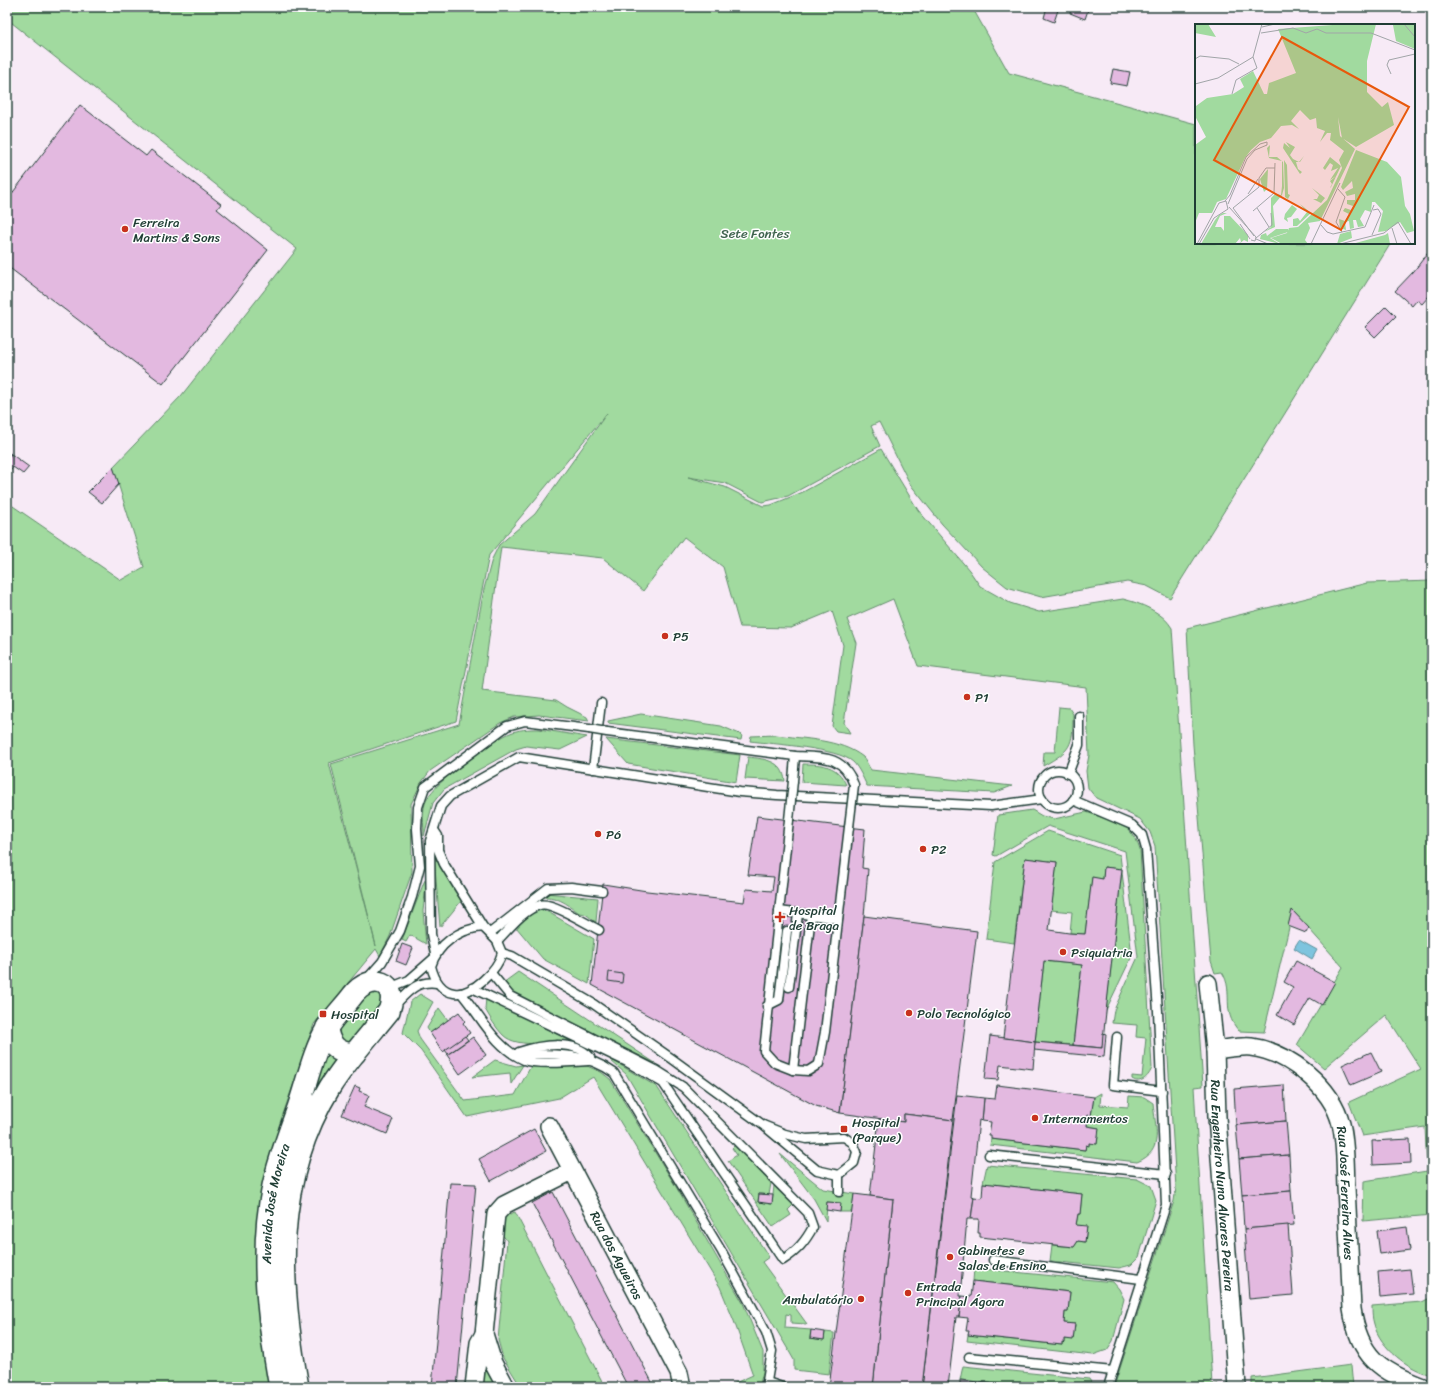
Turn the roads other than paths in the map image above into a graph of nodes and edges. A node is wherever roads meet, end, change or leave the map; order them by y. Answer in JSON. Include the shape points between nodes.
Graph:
{"nodes":[{"id":1,"x":601,"y":704,"type":"dead end"},
{"id":2,"x":1079,"y":716,"type":"dead end"},
{"id":3,"x":794,"y":756,"type":"junction"},
{"id":4,"x":593,"y":769,"type":"junction"},
{"id":5,"x":1068,"y":774,"type":"junction"},
{"id":6,"x":1042,"y":799,"type":"junction"},
{"id":7,"x":1073,"y":800,"type":"junction"},
{"id":8,"x":434,"y":830,"type":"junction"},
{"id":9,"x":602,"y":891,"type":"dead end"},
{"id":10,"x":779,"y":912,"type":"junction"},
{"id":11,"x":798,"y":914,"type":"junction"},
{"id":12,"x":811,"y":915,"type":"junction"},
{"id":13,"x":838,"y":918,"type":"junction"},
{"id":14,"x":483,"y":927,"type":"junction"},
{"id":15,"x":599,"y":930,"type":"dead end"},
{"id":16,"x":787,"y":931,"type":"dead end"},
{"id":17,"x":490,"y":933,"type":"junction"},
{"id":18,"x":497,"y":941,"type":"junction"},
{"id":19,"x":502,"y":953,"type":"junction"},
{"id":20,"x":434,"y":956,"type":"junction"},
{"id":21,"x":382,"y":962,"type":"junction"},
{"id":22,"x":491,"y":973,"type":"junction"},
{"id":23,"x":437,"y":983,"type":"junction"},
{"id":24,"x":1208,"y":983,"type":"dead end"},
{"id":25,"x":363,"y":985,"type":"junction"},
{"id":26,"x":387,"y":986,"type":"junction"},
{"id":27,"x":789,"y":987,"type":"dead end"},
{"id":28,"x":472,"y":988,"type":"junction"},
{"id":29,"x":461,"y":992,"type":"junction"},
{"id":30,"x":767,"y":1006,"type":"junction"},
{"id":31,"x":389,"y":1011,"type":"junction"},
{"id":32,"x":328,"y":1028,"type":"junction"},
{"id":33,"x":1117,"y":1037,"type":"dead end"},
{"id":34,"x":1215,"y":1050,"type":"junction"},
{"id":35,"x":355,"y":1053,"type":"junction"},
{"id":36,"x":514,"y":1054,"type":"junction"},
{"id":37,"x":593,"y":1061,"type":"junction"},
{"id":38,"x":793,"y":1070,"type":"junction"},
{"id":39,"x":1162,"y":1091,"type":"junction"},
{"id":40,"x":763,"y":1125,"type":"junction"},
{"id":41,"x":549,"y":1126,"type":"dead end"},
{"id":42,"x":989,"y":1155,"type":"dead end"},
{"id":43,"x":572,"y":1171,"type":"junction"},
{"id":44,"x":1166,"y":1174,"type":"junction"},
{"id":45,"x":839,"y":1175,"type":"junction"},
{"id":46,"x":839,"y":1192,"type":"dead end"},
{"id":47,"x":993,"y":1260,"type":"dead end"},
{"id":48,"x":1141,"y":1279,"type":"junction"},
{"id":49,"x":969,"y":1357,"type":"dead end"},
{"id":50,"x":484,"y":1364,"type":"junction"},
{"id":51,"x":1113,"y":1371,"type":"junction"},
{"id":52,"x":766,"y":1384,"type":"edge"},
{"id":53,"x":280,"y":1387,"type":"edge"},
{"id":54,"x":298,"y":1387,"type":"edge"},
{"id":55,"x":474,"y":1387,"type":"edge"},
{"id":56,"x":506,"y":1387,"type":"edge"},
{"id":57,"x":682,"y":1387,"type":"edge"},
{"id":58,"x":782,"y":1387,"type":"edge"},
{"id":59,"x":1108,"y":1387,"type":"edge"},
{"id":60,"x":1237,"y":1387,"type":"edge"},
{"id":61,"x":1423,"y":1387,"type":"edge"}],
"edges":[{"from":1,"to":4,"type":"lane"},
{"from":2,"to":5,"type":"lane","via":[[1080,744]]},
{"from":3,"to":10,"type":"lane","bridge":true},
{"from":3,"to":13,"type":"lane","bridge":true,"via":[[817,757],[840,763],[851,775],[854,785]]},
{"from":3,"to":21,"type":"lane","bridge":true,"via":[[525,721],[507,726],[425,787],[418,807],[420,866],[400,931]]},
{"from":4,"to":6,"type":"lane","via":[[740,792],[777,795],[990,806]]},
{"from":4,"to":8,"type":"lane","via":[[519,757],[450,796],[441,806]]},
{"from":5,"to":6,"type":"lane","via":[[1056,770],[1046,775],[1040,785]]},
{"from":5,"to":7,"type":"lane","via":[[1073,777],[1076,786]]},
{"from":6,"to":7,"type":"lane","via":[[1056,808],[1064,807]]},
{"from":7,"to":39,"type":"lane","via":[[1132,825],[1142,835],[1146,849]]},
{"from":8,"to":14,"type":"lane","via":[[438,836],[438,850],[444,864]]},
{"from":8,"to":20,"type":"lane","via":[[430,841],[431,934]]},
{"from":9,"to":17,"type":"lane","via":[[571,887],[548,888]]},
{"from":10,"to":11,"type":"lane"},
{"from":10,"to":30,"type":"lane"},
{"from":11,"to":12,"type":"lane"},
{"from":11,"to":27,"type":"lane"},
{"from":12,"to":13,"type":"lane"},
{"from":12,"to":38,"type":"lane"},
{"from":13,"to":38,"type":"lane","via":[[819,1064],[808,1072]]},
{"from":14,"to":17,"type":"lane"},
{"from":14,"to":20,"type":"lane","via":[[472,928],[452,937]]},
{"from":15,"to":18,"type":"lane","via":[[551,906],[540,904],[528,911]]},
{"from":16,"to":30,"type":"lane","via":[[779,1000]]},
{"from":17,"to":18,"type":"lane"},
{"from":18,"to":19,"type":"lane"},
{"from":19,"to":22,"type":"lane","via":[[497,967]]},
{"from":19,"to":40,"type":"lane","via":[[518,959],[592,1003]]},
{"from":20,"to":23,"type":"lane","via":[[431,966]]},
{"from":20,"to":26,"type":"lane","via":[[409,980]]},
{"from":21,"to":25,"type":"lane"},
{"from":21,"to":26,"type":"lane"},
{"from":22,"to":28,"type":"lane"},
{"from":22,"to":28,"type":"lane","via":[[510,996],[656,1070],[684,1087],[808,1214],[813,1226],[806,1240],[783,1260],[663,1083],[627,1062]]},
{"from":23,"to":29,"type":"lane","via":[[454,993]]},
{"from":23,"to":31,"type":"lane","via":[[426,981],[416,986]]},
{"from":24,"to":34,"type":"street","name":"Rua Engenheiro Nuno Alvares Pereira"},
{"from":25,"to":26,"type":"street","via":[[377,981]]},
{"from":25,"to":32,"type":"street","name":"Avenida José Moreira"},
{"from":26,"to":31,"type":"street","via":[[393,1002]]},
{"from":28,"to":29,"type":"lane"},
{"from":29,"to":36,"type":"lane","via":[[493,1036]]},
{"from":30,"to":38,"type":"lane","via":[[764,1051],[775,1063]]},
{"from":31,"to":35,"type":"street","name":"Avenida José Moreira"},
{"from":32,"to":35,"type":"street","via":[[328,1037],[336,1048],[348,1054]]},
{"from":32,"to":53,"type":"street","name":"Avenida José Moreira","via":[[317,1052],[281,1157],[268,1216],[265,1262],[268,1307]]},
{"from":33,"to":39,"type":"lane","via":[[1113,1085]]},
{"from":34,"to":60,"type":"street","name":"Rua Engenheiro Nuno Alvares Pereira","via":[[1217,1117]]},
{"from":34,"to":61,"type":"street","name":"Rua José Ferreira Alves","via":[[1251,1047],[1289,1060],[1305,1071],[1332,1103],[1341,1124],[1355,1326],[1373,1359],[1385,1370]]},
{"from":35,"to":54,"type":"street","name":"Avenida José Moreira","via":[[330,1088],[308,1132],[291,1183],[286,1212],[284,1291]]},
{"from":36,"to":37,"type":"lane","via":[[525,1060]]},
{"from":36,"to":37,"type":"lane","via":[[535,1047],[555,1046],[579,1050],[588,1054]]},
{"from":37,"to":52,"type":"lane","via":[[614,1073],[722,1252],[766,1332],[772,1351]]},
{"from":39,"to":44,"type":"lane"},
{"from":40,"to":45,"type":"lane","via":[[817,1170]]},
{"from":40,"to":45,"type":"lane","via":[[806,1139],[844,1137],[853,1142],[857,1152],[854,1163]]},
{"from":41,"to":43,"type":"street","name":"Rua dos Agueiros"},
{"from":42,"to":44,"type":"lane"},
{"from":43,"to":50,"type":"street","via":[[504,1205],[496,1214],[484,1334]]},
{"from":43,"to":57,"type":"street","name":"Rua dos Agueiros","via":[[679,1373]]},
{"from":44,"to":48,"type":"lane","via":[[1166,1205]]},
{"from":45,"to":46,"type":"lane"},
{"from":47,"to":48,"type":"lane"},
{"from":48,"to":51,"type":"lane"},
{"from":49,"to":51,"type":"lane"},
{"from":50,"to":55,"type":"street"},
{"from":50,"to":56,"type":"street"},
{"from":51,"to":59,"type":"lane"},
{"from":52,"to":58,"type":"lane"}]}
